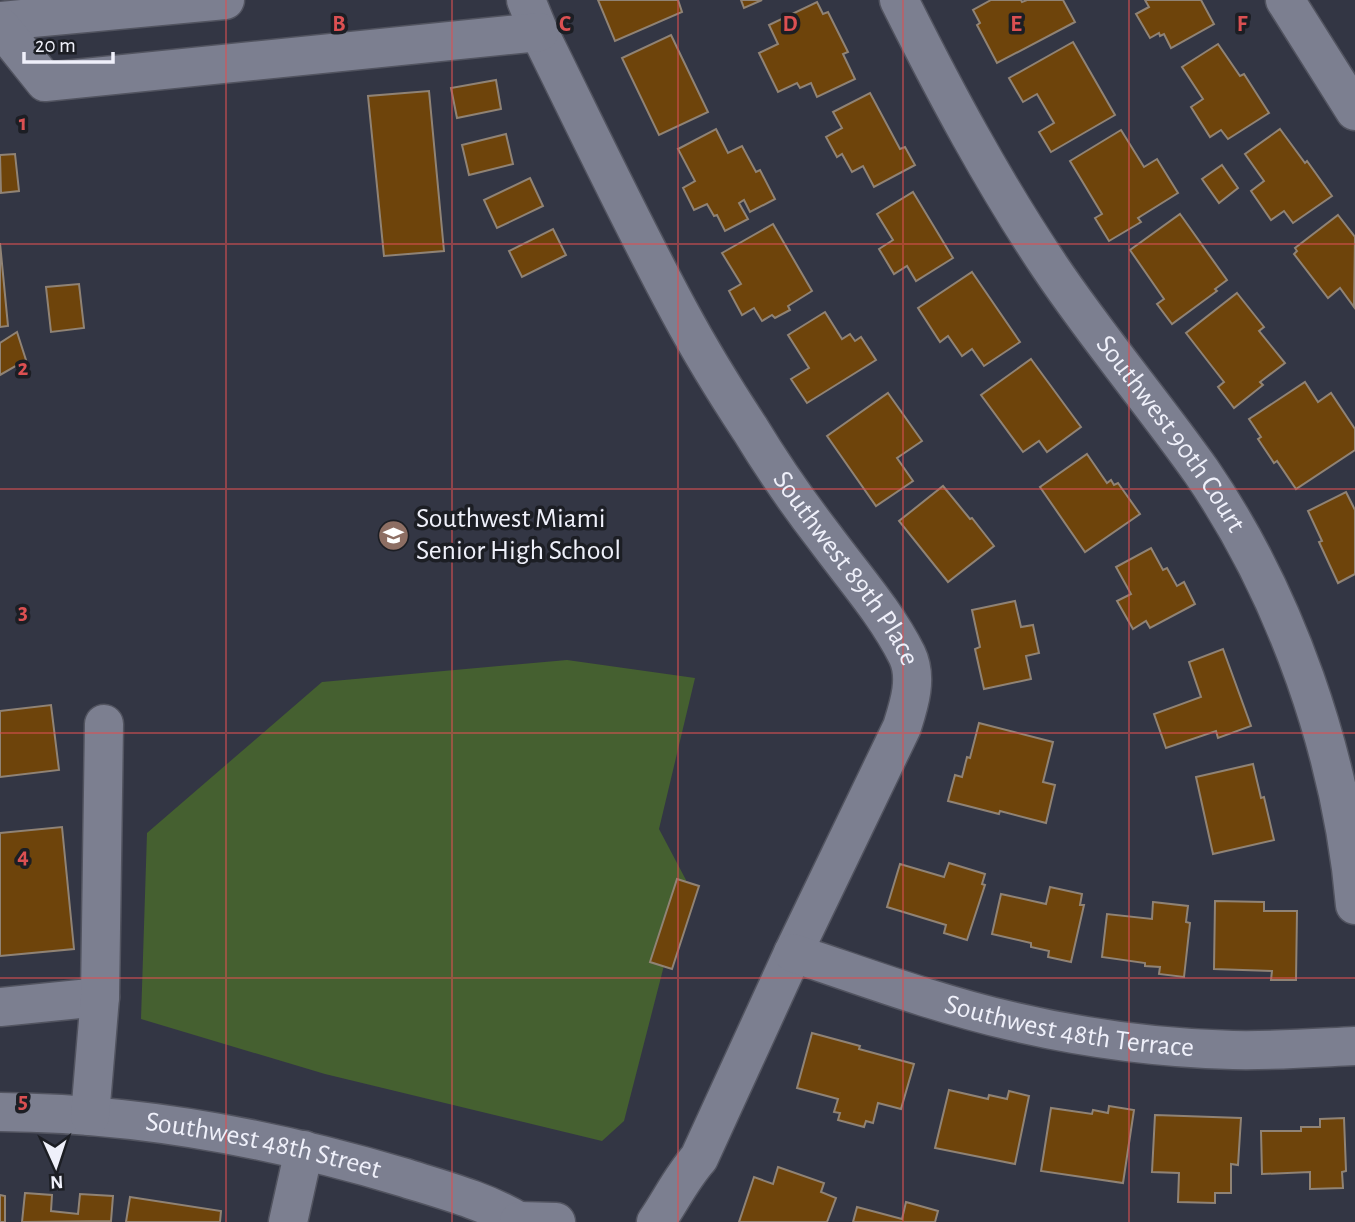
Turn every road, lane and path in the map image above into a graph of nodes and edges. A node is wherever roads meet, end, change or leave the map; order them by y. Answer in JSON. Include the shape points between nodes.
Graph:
{"nodes":[{"id":1,"x":225,"y":0,"type":"edge"},
{"id":2,"x":899,"y":0,"type":"edge"},
{"id":3,"x":1285,"y":0,"type":"edge"},
{"id":4,"x":532,"y":16,"type":"edge"},
{"id":5,"x":0,"y":23,"type":"edge"},
{"id":6,"x":1355,"y":111,"type":"edge"},
{"id":7,"x":104,"y":724,"type":"dead end"},
{"id":8,"x":1355,"y":905,"type":"edge"},
{"id":9,"x":793,"y":953,"type":"junction"},
{"id":10,"x":100,"y":998,"type":"junction"},
{"id":11,"x":0,"y":1007,"type":"edge"},
{"id":12,"x":1355,"y":1046,"type":"edge"},
{"id":13,"x":0,"y":1112,"type":"edge"},
{"id":14,"x":90,"y":1116,"type":"junction"},
{"id":15,"x":304,"y":1150,"type":"junction"},
{"id":16,"x":699,"y":1158,"type":"junction"},
{"id":17,"x":520,"y":1221,"type":"edge"},
{"id":18,"x":288,"y":1222,"type":"edge"},
{"id":19,"x":556,"y":1222,"type":"edge"},
{"id":20,"x":656,"y":1222,"type":"edge"},
{"id":21,"x":689,"y":1222,"type":"edge"}],
"edges":[{"from":1,"to":5,"type":"street"},
{"from":2,"to":8,"type":"street","name":"Southwest 90th Court","via":[[977,148],[1050,267],[1201,471],[1261,575],[1283,622],[1331,760]]},
{"from":3,"to":6,"type":"street"},
{"from":4,"to":5,"type":"street","via":[[45,82]]},
{"from":4,"to":9,"type":"street","name":"Southwest 89th Place","via":[[710,366],[908,658],[911,688],[902,727]]},
{"from":7,"to":10,"type":"street"},
{"from":9,"to":12,"type":"street","name":"Southwest 48th Terrace","via":[[954,1007],[1114,1040],[1232,1049]]},
{"from":9,"to":16,"type":"street","name":"Southwest 89th Place"},
{"from":10,"to":11,"type":"street"},
{"from":10,"to":14,"type":"street"},
{"from":13,"to":14,"type":"street","name":"Southwest 48th Street"},
{"from":14,"to":15,"type":"street","name":"Southwest 48th Street"},
{"from":15,"to":17,"type":"street","name":"Southwest 48th Street","via":[[422,1183]]},
{"from":15,"to":18,"type":"street"},
{"from":16,"to":20,"type":"street","name":"Southwest 89th Place"},
{"from":16,"to":21,"type":"street","name":"Southwest 89th Place","via":[[701,1187]]},
{"from":17,"to":19,"type":"street","name":"Southwest 48th Street"}]}
